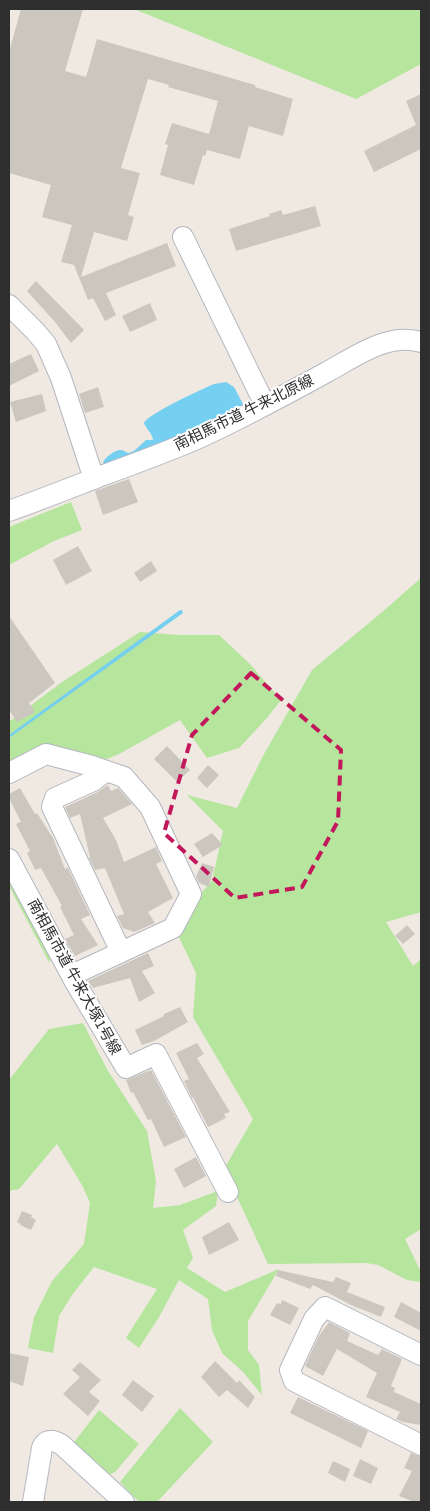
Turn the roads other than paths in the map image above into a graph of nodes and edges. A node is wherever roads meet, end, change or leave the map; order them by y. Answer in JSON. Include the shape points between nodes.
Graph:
{"nodes":[{"id":1,"x":183,"y":237,"type":"dead end"},
{"id":2,"x":9,"y":305,"type":"edge"},
{"id":3,"x":421,"y":342,"type":"edge"},
{"id":4,"x":265,"y":405,"type":"junction"},
{"id":5,"x":94,"y":479,"type":"junction"},
{"id":6,"x":9,"y":511,"type":"edge"},
{"id":7,"x":106,"y":771,"type":"junction"},
{"id":8,"x":9,"y":773,"type":"edge"},
{"id":9,"x":9,"y":859,"type":"edge"},
{"id":10,"x":121,"y":952,"type":"junction"},
{"id":11,"x":72,"y":975,"type":"junction"},
{"id":12,"x":228,"y":1192,"type":"dead end"},
{"id":13,"x":421,"y":1355,"type":"edge"},
{"id":14,"x":421,"y":1445,"type":"edge"},
{"id":15,"x":33,"y":1502,"type":"edge"},
{"id":16,"x":124,"y":1502,"type":"edge"}],
"edges":[{"from":1,"to":4,"type":"street"},
{"from":2,"to":5,"type":"street","via":[[46,344],[61,378]]},
{"from":3,"to":4,"type":"street","name":"南相馬市道 牛来北原線","via":[[413,339],[387,342]]},
{"from":4,"to":5,"type":"street","name":"南相馬市道 牛来北原線","via":[[199,438]]},
{"from":5,"to":6,"type":"street","name":"南相馬市道 牛来北原線"},
{"from":7,"to":8,"type":"street","via":[[46,754]]},
{"from":7,"to":10,"type":"street","via":[[93,781],[55,798],[52,807]]},
{"from":7,"to":10,"type":"street","via":[[124,778],[150,807],[190,894],[173,928]]},
{"from":9,"to":11,"type":"street","name":"南相馬市道 牛来大塚1号線"},
{"from":10,"to":11,"type":"street"},
{"from":11,"to":12,"type":"street","name":"南相馬市道 牛来大塚1号線","via":[[126,1068],[156,1054]]},
{"from":13,"to":14,"type":"street","via":[[325,1307],[314,1319],[290,1370],[294,1381]]},
{"from":15,"to":16,"type":"street","via":[[42,1448],[52,1440],[62,1445]]}]}
